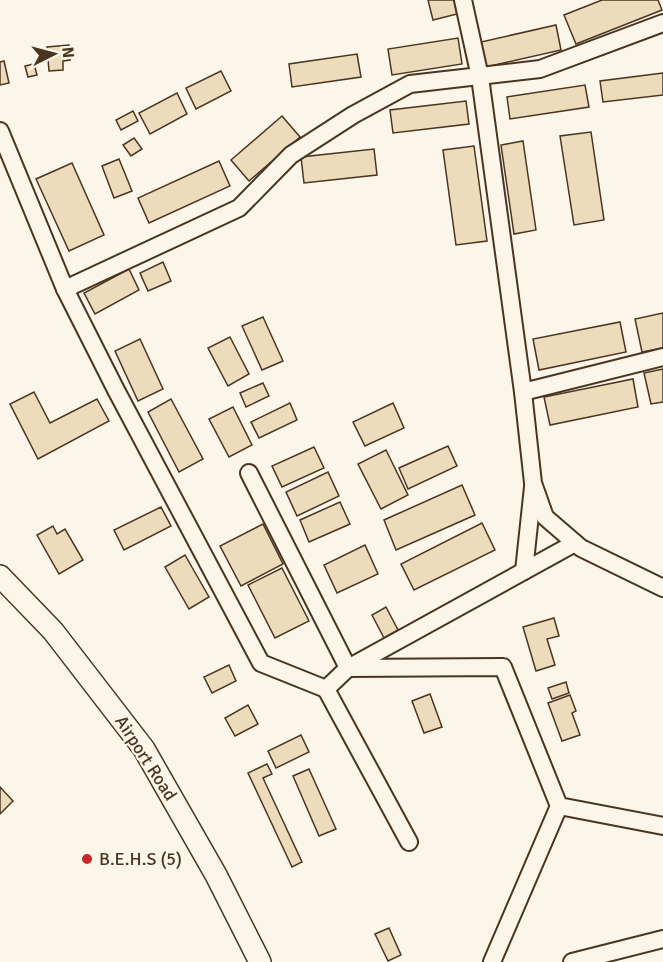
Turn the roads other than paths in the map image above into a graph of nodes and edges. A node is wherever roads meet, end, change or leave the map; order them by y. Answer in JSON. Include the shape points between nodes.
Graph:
{"nodes":[{"id":1,"x":463,"y":0,"type":"edge"},
{"id":2,"x":663,"y":23,"type":"edge"},
{"id":3,"x":480,"y":77,"type":"junction"},
{"id":4,"x":0,"y":131,"type":"edge"},
{"id":5,"x":65,"y":289,"type":"junction"},
{"id":6,"x":663,"y":357,"type":"edge"},
{"id":7,"x":523,"y":392,"type":"junction"},
{"id":8,"x":249,"y":473,"type":"dead end"},
{"id":9,"x":533,"y":483,"type":"junction"},
{"id":10,"x":575,"y":543,"type":"junction"},
{"id":11,"x":524,"y":572,"type":"junction"},
{"id":12,"x":0,"y":576,"type":"edge"},
{"id":13,"x":663,"y":588,"type":"edge"},
{"id":14,"x":348,"y":668,"type":"junction"},
{"id":15,"x":326,"y":689,"type":"junction"},
{"id":16,"x":559,"y":806,"type":"junction"},
{"id":17,"x":663,"y":826,"type":"edge"},
{"id":18,"x":409,"y":842,"type":"dead end"},
{"id":19,"x":663,"y":939,"type":"edge"},
{"id":20,"x":260,"y":962,"type":"edge"},
{"id":21,"x":492,"y":962,"type":"edge"},
{"id":22,"x":572,"y":962,"type":"edge"}],
"edges":[{"from":1,"to":3,"type":"lane"},
{"from":2,"to":3,"type":"lane","via":[[540,69]]},
{"from":3,"to":5,"type":"lane","via":[[410,84],[291,155],[239,208]]},
{"from":3,"to":7,"type":"lane"},
{"from":4,"to":5,"type":"lane"},
{"from":5,"to":15,"type":"lane","via":[[261,663]]},
{"from":6,"to":7,"type":"lane"},
{"from":7,"to":9,"type":"lane"},
{"from":8,"to":14,"type":"lane"},
{"from":9,"to":10,"type":"lane","via":[[545,517]]},
{"from":9,"to":11,"type":"lane"},
{"from":10,"to":11,"type":"lane"},
{"from":10,"to":13,"type":"lane"},
{"from":11,"to":14,"type":"lane"},
{"from":12,"to":20,"type":"main road","name":"Airport Road","via":[[52,630],[144,749]]},
{"from":14,"to":15,"type":"lane"},
{"from":14,"to":16,"type":"lane","via":[[503,667]]},
{"from":15,"to":18,"type":"lane"},
{"from":16,"to":17,"type":"lane"},
{"from":16,"to":21,"type":"lane"},
{"from":19,"to":22,"type":"lane"}]}
